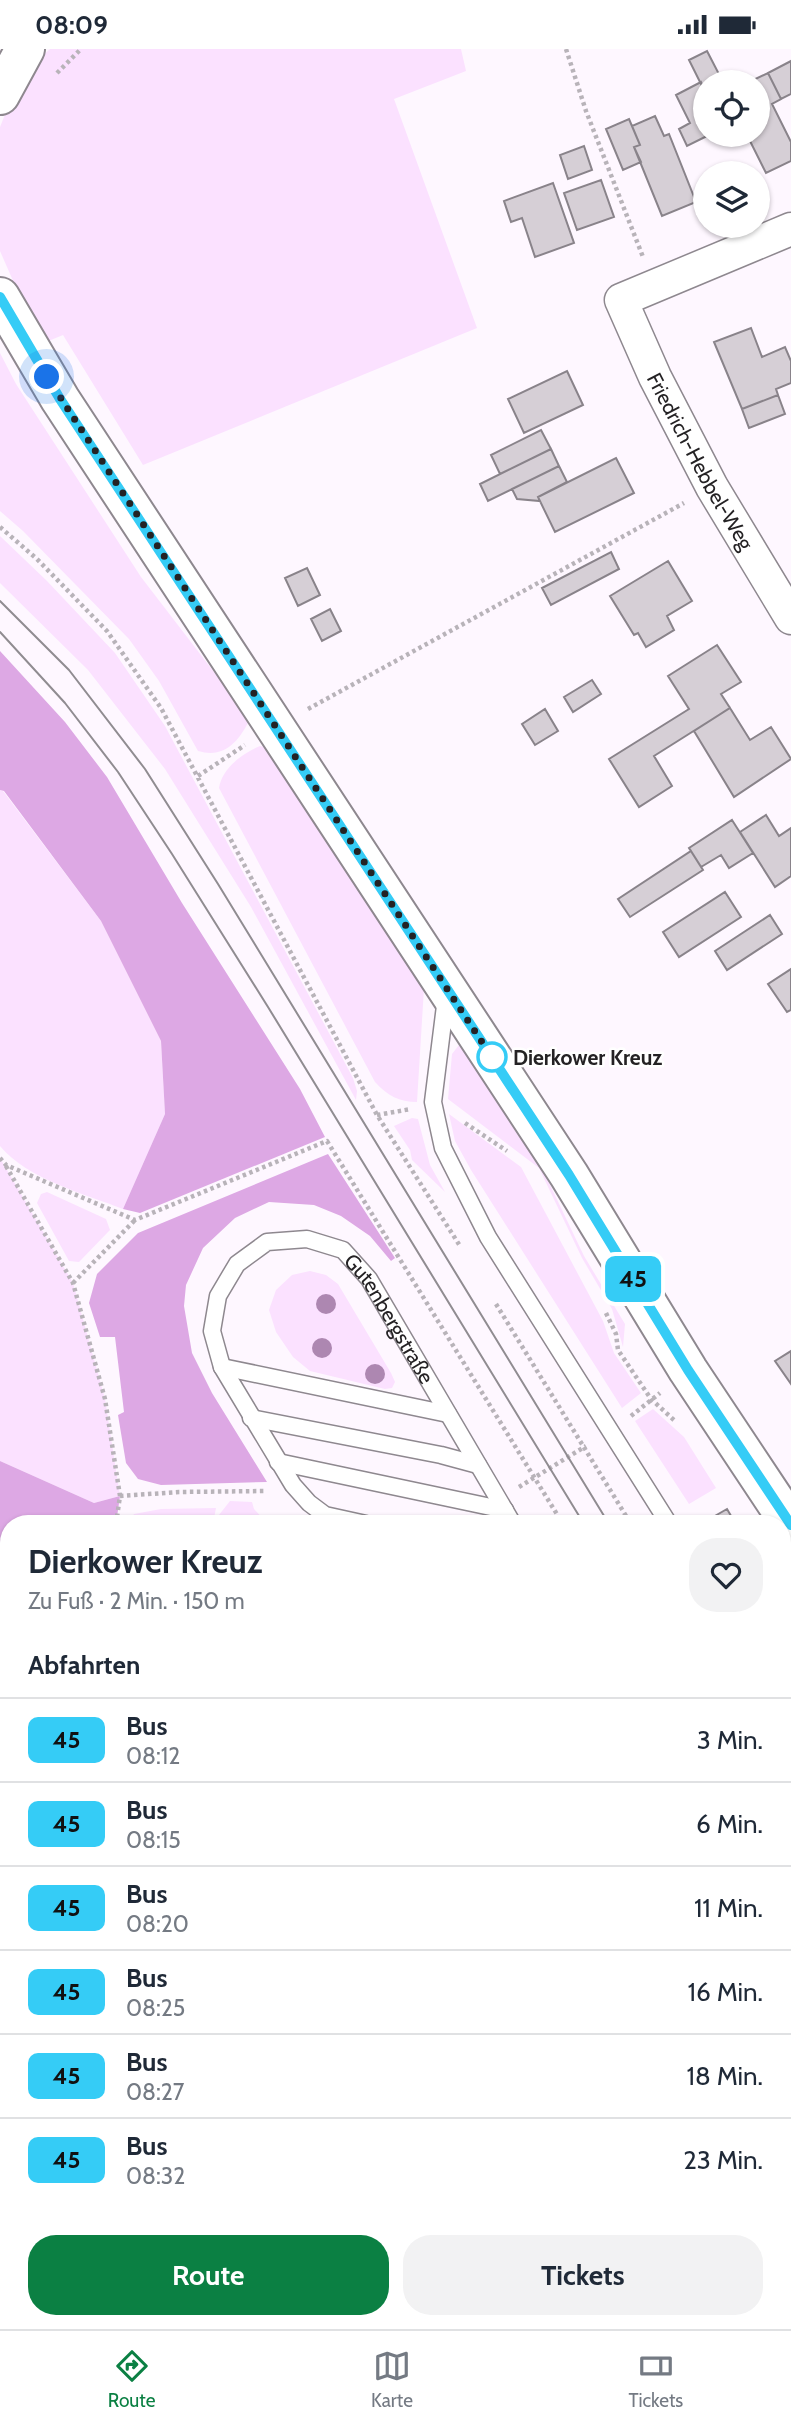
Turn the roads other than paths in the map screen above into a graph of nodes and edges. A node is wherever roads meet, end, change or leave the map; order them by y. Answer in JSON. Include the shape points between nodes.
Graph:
{"nodes":[{"id":1,"x":25,"y":49,"type":"edge"},
{"id":2,"x":0,"y":95,"type":"edge"},
{"id":3,"x":791,"y":229,"type":"edge"},
{"id":4,"x":0,"y":297,"type":"edge"},
{"id":5,"x":791,"y":618,"type":"edge"},
{"id":6,"x":447,"y":989,"type":"junction"},
{"id":7,"x":222,"y":1367,"type":"junction"},
{"id":8,"x":448,"y":1414,"type":"junction"},
{"id":9,"x":251,"y":1418,"type":"junction"},
{"id":10,"x":278,"y":1462,"type":"junction"},
{"id":11,"x":478,"y":1465,"type":"junction"},
{"id":12,"x":325,"y":1515,"type":"edge"},
{"id":13,"x":501,"y":1515,"type":"edge"},
{"id":14,"x":508,"y":1515,"type":"edge"},
{"id":15,"x":663,"y":1515,"type":"edge"},
{"id":16,"x":784,"y":1515,"type":"edge"}],
"edges":[{"from":1,"to":2,"type":"street"},
{"from":3,"to":5,"type":"street","name":"Friedrich-Hebbel-Weg","via":[[621,300],[712,487]]},
{"from":4,"to":6,"type":"street","via":[[60,399]]},
{"from":6,"to":15,"type":"lane","via":[[433,1102],[443,1148],[488,1237]]},
{"from":6,"to":16,"type":"street"},
{"from":7,"to":8,"type":"lane"},
{"from":7,"to":8,"type":"lane","name":"Gutenbergstraße","via":[[212,1331],[218,1296],[237,1264],[267,1242],[307,1239],[343,1250],[369,1279]]},
{"from":7,"to":9,"type":"lane","name":"Gutenbergstraße"},
{"from":8,"to":11,"type":"lane","name":"Gutenbergstraße"},
{"from":9,"to":10,"type":"lane","name":"Gutenbergstraße"},
{"from":9,"to":11,"type":"lane"},
{"from":10,"to":12,"type":"lane","name":"Gutenbergstraße","via":[[309,1503]]},
{"from":10,"to":13,"type":"lane"},
{"from":11,"to":14,"type":"lane","name":"Gutenbergstraße"}]}
